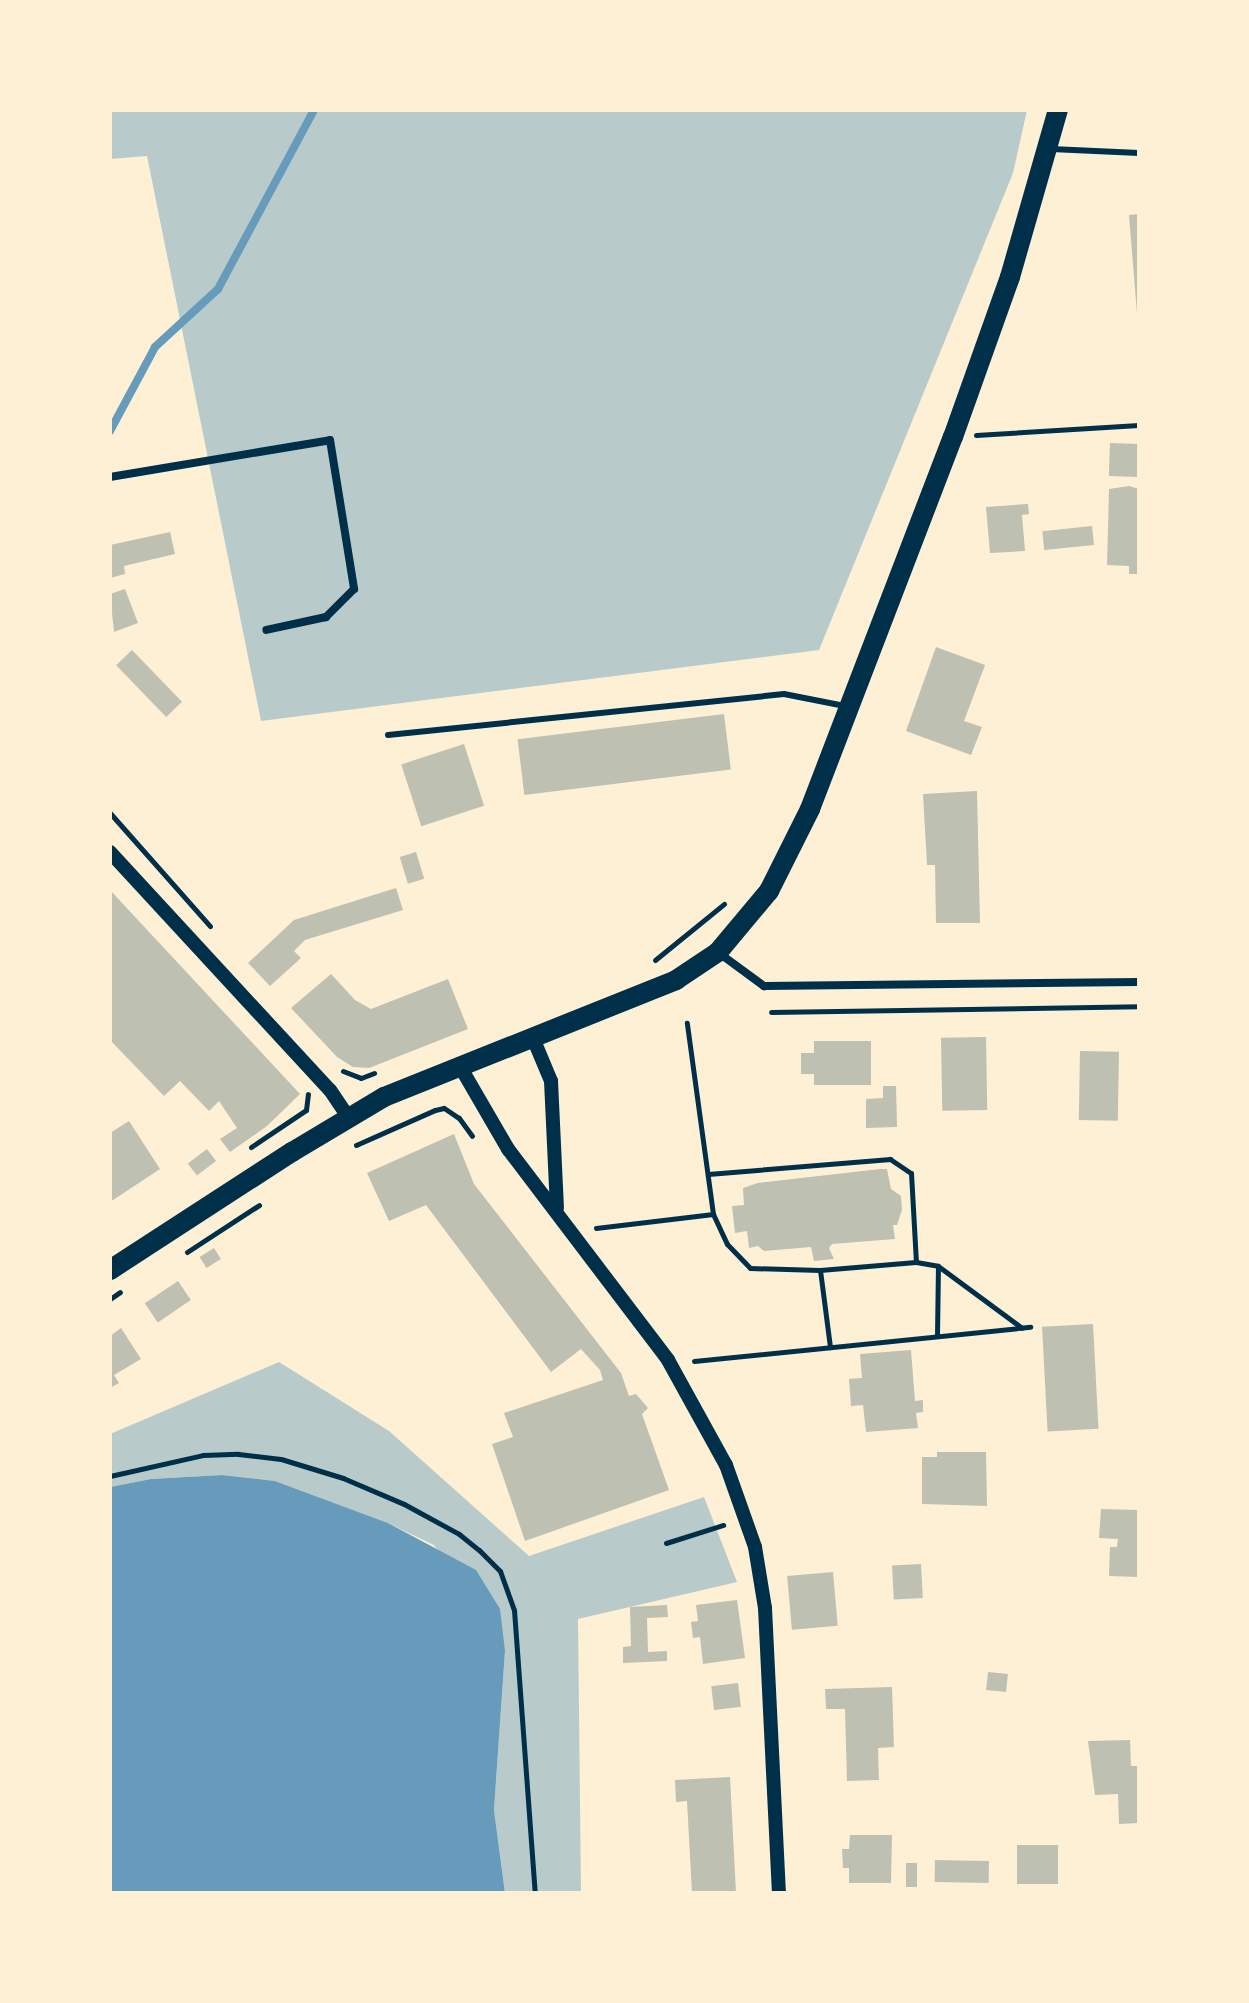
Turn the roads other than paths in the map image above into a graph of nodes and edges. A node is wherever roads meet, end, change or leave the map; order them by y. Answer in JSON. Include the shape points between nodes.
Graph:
{"nodes":[{"id":1,"x":1058,"y":110,"type":"edge"},
{"id":2,"x":1049,"y":149,"type":"junction"},
{"id":3,"x":1139,"y":153,"type":"edge"},
{"id":4,"x":110,"y":477,"type":"edge"},
{"id":5,"x":266,"y":630,"type":"dead end"},
{"id":6,"x":849,"y":707,"type":"junction"},
{"id":7,"x":388,"y":735,"type":"dead end"},
{"id":8,"x":110,"y":852,"type":"edge"},
{"id":9,"x":718,"y":952,"type":"junction"},
{"id":10,"x":1139,"y":982,"type":"edge"},
{"id":11,"x":533,"y":1038,"type":"junction"},
{"id":12,"x":461,"y":1068,"type":"junction"},
{"id":13,"x":348,"y":1117,"type":"junction"},
{"id":14,"x":557,"y":1209,"type":"junction"},
{"id":15,"x":110,"y":1270,"type":"edge"},
{"id":16,"x":779,"y":1893,"type":"edge"}],
"edges":[{"from":1,"to":2,"type":"main road"},
{"from":2,"to":3,"type":"lane"},
{"from":2,"to":6,"type":"main road","via":[[1005,291]]},
{"from":4,"to":5,"type":"street","via":[[330,440],[354,589],[326,617]]},
{"from":6,"to":7,"type":"lane","via":[[784,694]]},
{"from":6,"to":9,"type":"main road","via":[[810,809],[769,891]]},
{"from":8,"to":13,"type":"street"},
{"from":9,"to":10,"type":"street","via":[[764,986]]},
{"from":9,"to":11,"type":"main road","via":[[676,980]]},
{"from":11,"to":12,"type":"main road"},
{"from":11,"to":14,"type":"street","via":[[551,1081]]},
{"from":12,"to":13,"type":"main road","via":[[384,1097]]},
{"from":12,"to":14,"type":"street","via":[[508,1149]]},
{"from":13,"to":15,"type":"main road"},
{"from":14,"to":16,"type":"street","via":[[668,1360],[726,1465],[747,1519],[765,1608]]}]}
